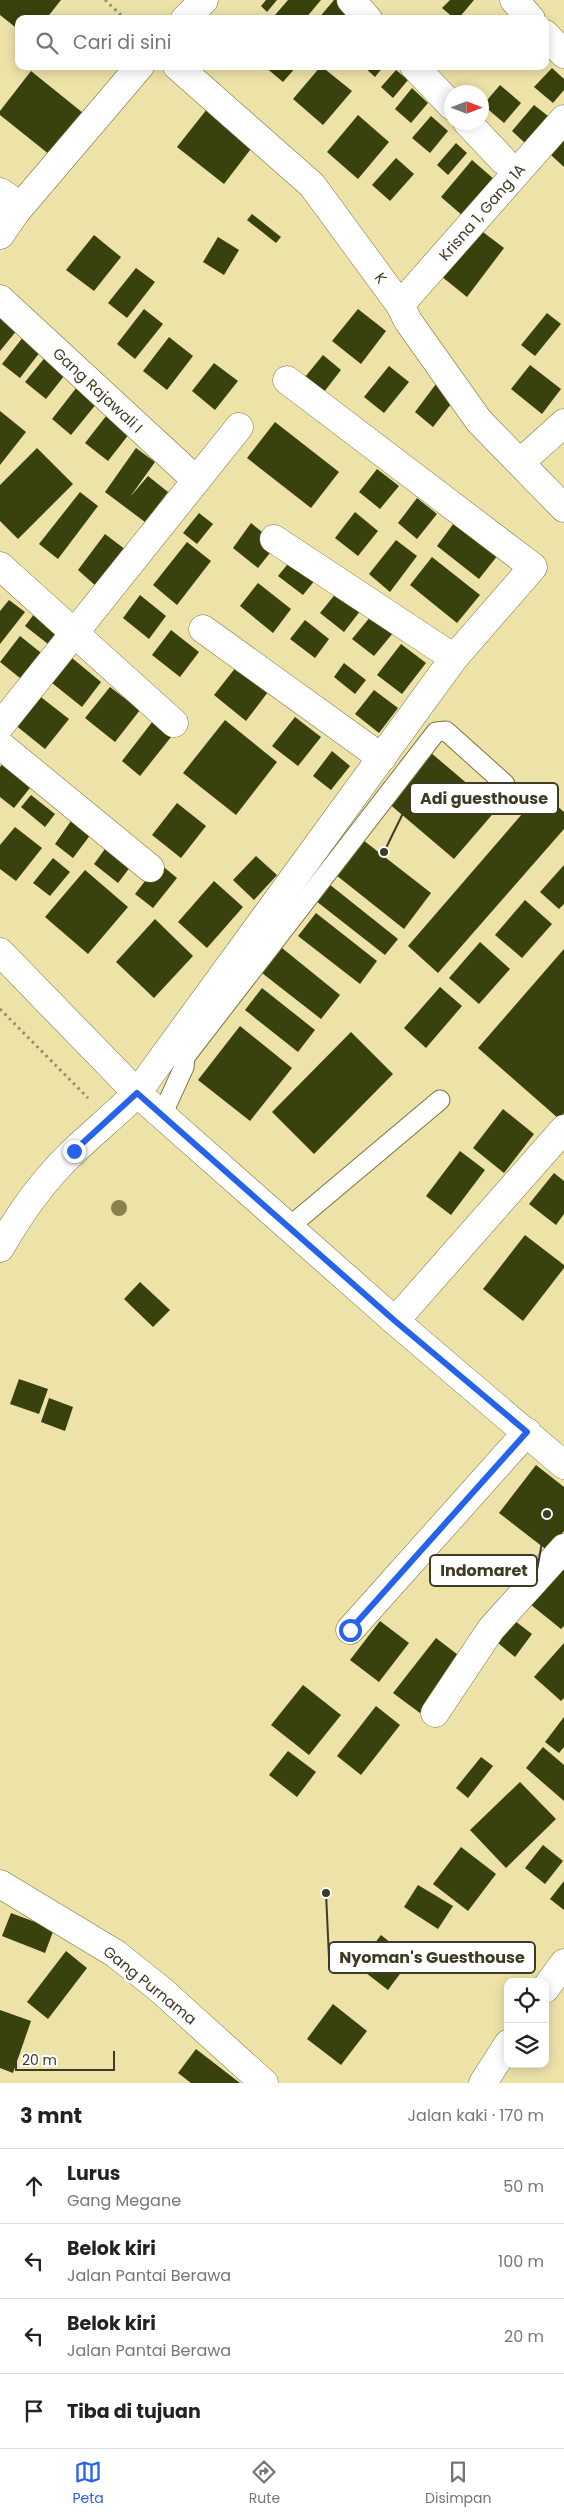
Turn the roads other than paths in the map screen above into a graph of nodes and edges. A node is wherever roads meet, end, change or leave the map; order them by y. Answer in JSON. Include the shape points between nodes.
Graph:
{"nodes":[{"id":1,"x":204,"y":0,"type":"edge"},
{"id":2,"x":351,"y":0,"type":"edge"},
{"id":3,"x":514,"y":0,"type":"edge"},
{"id":4,"x":189,"y":15,"type":"edge"},
{"id":5,"x":364,"y":15,"type":"edge"},
{"id":6,"x":527,"y":15,"type":"edge"},
{"id":7,"x":549,"y":38,"type":"edge"},
{"id":8,"x":564,"y":54,"type":"edge"},
{"id":9,"x":136,"y":70,"type":"edge"},
{"id":10,"x":183,"y":70,"type":"edge"},
{"id":11,"x":418,"y":70,"type":"edge"},
{"id":12,"x":444,"y":98,"type":"edge"},
{"id":13,"x":564,"y":119,"type":"edge"},
{"id":14,"x":475,"y":130,"type":"edge"},
{"id":15,"x":503,"y":160,"type":"dead end"},
{"id":16,"x":8,"y":202,"type":"edge"},
{"id":17,"x":0,"y":235,"type":"edge"},
{"id":18,"x":0,"y":299,"type":"edge"},
{"id":19,"x":400,"y":305,"type":"junction"},
{"id":20,"x":287,"y":380,"type":"dead end"},
{"id":21,"x":564,"y":423,"type":"edge"},
{"id":22,"x":239,"y":427,"type":"dead end"},
{"id":23,"x":521,"y":462,"type":"junction"},
{"id":24,"x":196,"y":480,"type":"junction"},
{"id":25,"x":564,"y":508,"type":"edge"},
{"id":26,"x":274,"y":539,"type":"dead end"},
{"id":27,"x":0,"y":566,"type":"edge"},
{"id":28,"x":203,"y":629,"type":"dead end"},
{"id":29,"x":74,"y":632,"type":"junction"},
{"id":30,"x":454,"y":658,"type":"junction"},
{"id":31,"x":174,"y":723,"type":"dead end"},
{"id":32,"x":0,"y":726,"type":"edge"},
{"id":33,"x":0,"y":745,"type":"edge"},
{"id":34,"x":382,"y":758,"type":"junction"},
{"id":35,"x":505,"y":784,"type":"dead end"},
{"id":36,"x":150,"y":868,"type":"dead end"},
{"id":37,"x":0,"y":952,"type":"edge"},
{"id":38,"x":137,"y":1093,"type":"junction"},
{"id":39,"x":440,"y":1100,"type":"dead end"},
{"id":40,"x":162,"y":1115,"type":"junction"},
{"id":41,"x":564,"y":1129,"type":"edge"},
{"id":42,"x":289,"y":1227,"type":"junction"},
{"id":43,"x":0,"y":1248,"type":"edge"},
{"id":44,"x":395,"y":1321,"type":"junction"},
{"id":45,"x":527,"y":1432,"type":"junction"},
{"id":46,"x":564,"y":1465,"type":"edge"},
{"id":47,"x":564,"y":1548,"type":"edge"},
{"id":48,"x":350,"y":1630,"type":"dead end"},
{"id":49,"x":435,"y":1713,"type":"dead end"},
{"id":50,"x":0,"y":1884,"type":"edge"},
{"id":51,"x":564,"y":1963,"type":"edge"},
{"id":52,"x":549,"y":1984,"type":"edge"},
{"id":53,"x":504,"y":2050,"type":"edge"},
{"id":54,"x":264,"y":2083,"type":"edge"},
{"id":55,"x":483,"y":2083,"type":"edge"}],
"edges":[{"from":1,"to":4,"type":"street"},
{"from":2,"to":5,"type":"street"},
{"from":3,"to":6,"type":"street"},
{"from":7,"to":8,"type":"street"},
{"from":9,"to":16,"type":"street"},
{"from":10,"to":19,"type":"street","name":"K","via":[[312,185]]},
{"from":11,"to":12,"type":"street"},
{"from":13,"to":19,"type":"street","name":"Krisna 1, Gang 1A"},
{"from":14,"to":15,"type":"street"},
{"from":16,"to":17,"type":"street"},
{"from":18,"to":24,"type":"street","name":"Gang Rajawali I"},
{"from":19,"to":23,"type":"street","name":"K","via":[[479,421]]},
{"from":20,"to":30,"type":"street","via":[[533,567]]},
{"from":21,"to":23,"type":"street"},
{"from":22,"to":24,"type":"street"},
{"from":23,"to":25,"type":"street","name":"K"},
{"from":24,"to":29,"type":"street"},
{"from":26,"to":30,"type":"street"},
{"from":27,"to":29,"type":"street"},
{"from":28,"to":34,"type":"street"},
{"from":29,"to":31,"type":"street"},
{"from":29,"to":32,"type":"street"},
{"from":30,"to":34,"type":"street"},
{"from":33,"to":36,"type":"street"},
{"from":34,"to":38,"type":"street"},
{"from":35,"to":40,"type":"lane","via":[[446,731],[436,732],[185,1057]]},
{"from":37,"to":38,"type":"street"},
{"from":38,"to":40,"type":"street"},
{"from":38,"to":43,"type":"street","via":[[74,1151],[48,1180],[18,1217]]},
{"from":39,"to":42,"type":"lane"},
{"from":40,"to":42,"type":"street"},
{"from":41,"to":44,"type":"street"},
{"from":42,"to":44,"type":"street"},
{"from":44,"to":45,"type":"street"},
{"from":45,"to":46,"type":"street"},
{"from":45,"to":48,"type":"street"},
{"from":47,"to":49,"type":"street","via":[[491,1629]]},
{"from":50,"to":54,"type":"street","name":"Gang Purnama","via":[[116,1954]]},
{"from":51,"to":52,"type":"street"},
{"from":53,"to":55,"type":"street"}]}
